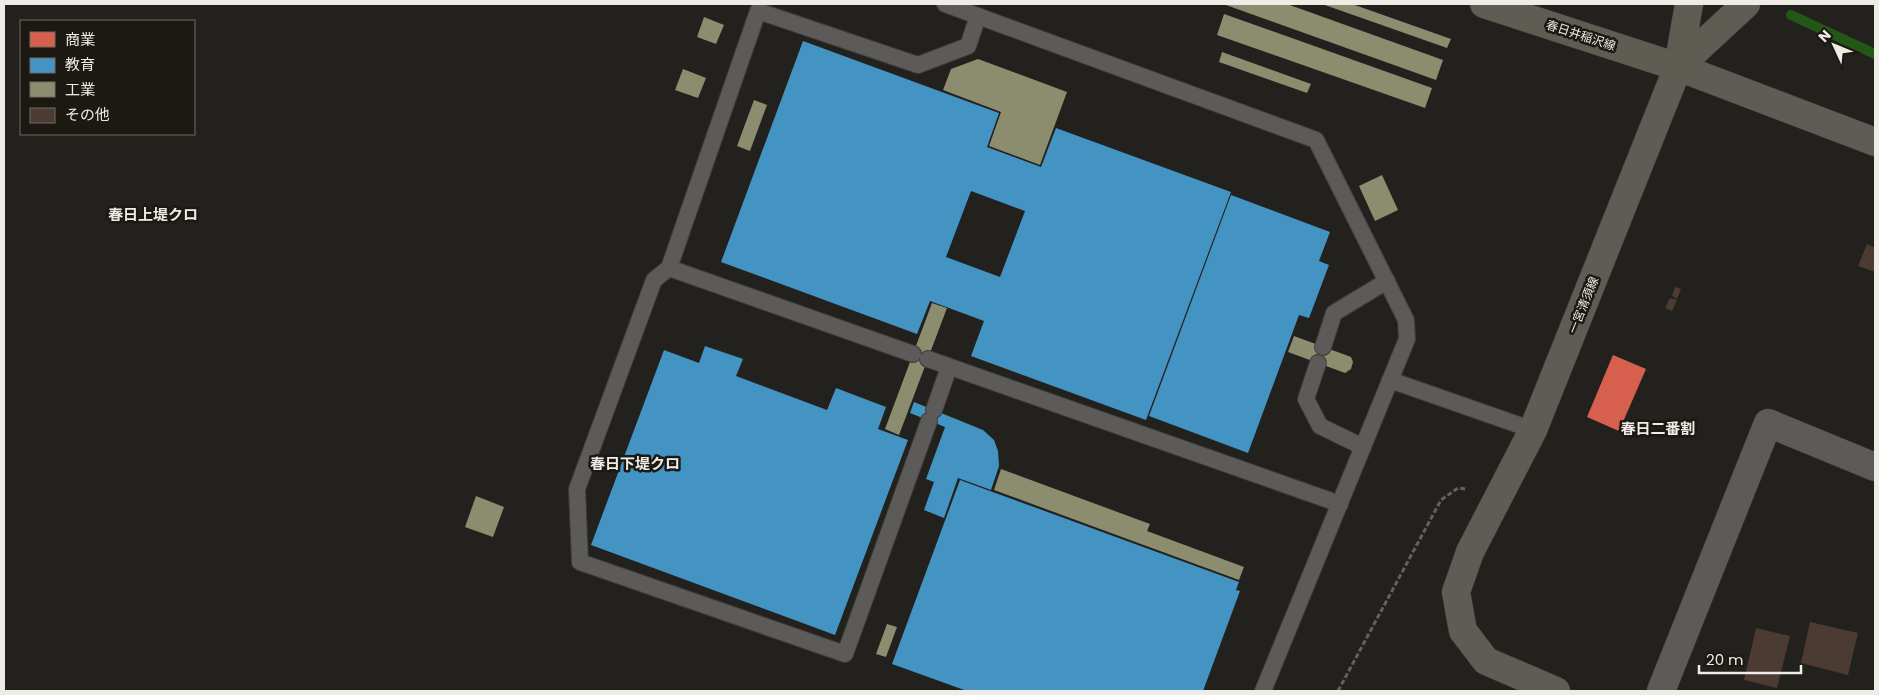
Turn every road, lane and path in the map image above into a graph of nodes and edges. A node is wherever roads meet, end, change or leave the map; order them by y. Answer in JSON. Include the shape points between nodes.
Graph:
{"nodes":[{"id":1,"x":945,"y":4,"type":"edge"},
{"id":2,"x":1484,"y":4,"type":"edge"},
{"id":3,"x":1690,"y":4,"type":"edge"},
{"id":4,"x":1746,"y":4,"type":"edge"},
{"id":5,"x":978,"y":16,"type":"junction"},
{"id":6,"x":1678,"y":67,"type":"junction"},
{"id":7,"x":1875,"y":142,"type":"edge"},
{"id":8,"x":668,"y":268,"type":"junction"},
{"id":9,"x":1387,"y":281,"type":"junction"},
{"id":10,"x":1323,"y":347,"type":"dead end"},
{"id":11,"x":1318,"y":363,"type":"dead end"},
{"id":12,"x":949,"y":367,"type":"junction"},
{"id":13,"x":1390,"y":380,"type":"junction"},
{"id":14,"x":1533,"y":430,"type":"junction"},
{"id":15,"x":1362,"y":447,"type":"junction"},
{"id":16,"x":1875,"y":467,"type":"edge"},
{"id":17,"x":1500,"y":494,"type":"junction"},
{"id":18,"x":1340,"y":504,"type":"junction"},
{"id":19,"x":1263,"y":691,"type":"edge"},
{"id":20,"x":1338,"y":691,"type":"edge"},
{"id":21,"x":1556,"y":691,"type":"edge"},
{"id":22,"x":1661,"y":691,"type":"edge"}],
"edges":[{"from":1,"to":5,"type":"lane"},
{"from":2,"to":6,"type":"main road","name":"春日井稲沢線"},
{"from":3,"to":6,"type":"main road"},
{"from":4,"to":6,"type":"main road"},
{"from":5,"to":8,"type":"lane","via":[[968,46],[918,65],[758,11]]},
{"from":5,"to":9,"type":"lane","via":[[1316,140]]},
{"from":6,"to":7,"type":"main road"},
{"from":6,"to":14,"type":"main road","name":"一宮清須線"},
{"from":8,"to":12,"type":"lane"},
{"from":8,"to":12,"type":"lane","via":[[654,280],[577,489],[580,562],[845,654]]},
{"from":9,"to":10,"type":"lane","via":[[1334,313]]},
{"from":9,"to":13,"type":"lane","via":[[1406,320],[1407,339]]},
{"from":11,"to":15,"type":"lane","via":[[1306,399],[1320,426]]},
{"from":12,"to":18,"type":"lane"},
{"from":13,"to":14,"type":"lane"},
{"from":13,"to":15,"type":"lane"},
{"from":14,"to":17,"type":"main road","name":"一宮清須線"},
{"from":15,"to":18,"type":"lane"},
{"from":16,"to":22,"type":"street","via":[[1768,423]]},
{"from":17,"to":20,"type":"path","via":[[1458,488],[1441,500]]},
{"from":17,"to":21,"type":"main road","name":"一宮清須線","via":[[1470,552],[1456,592],[1463,631],[1486,661]]},
{"from":18,"to":19,"type":"lane"}]}
